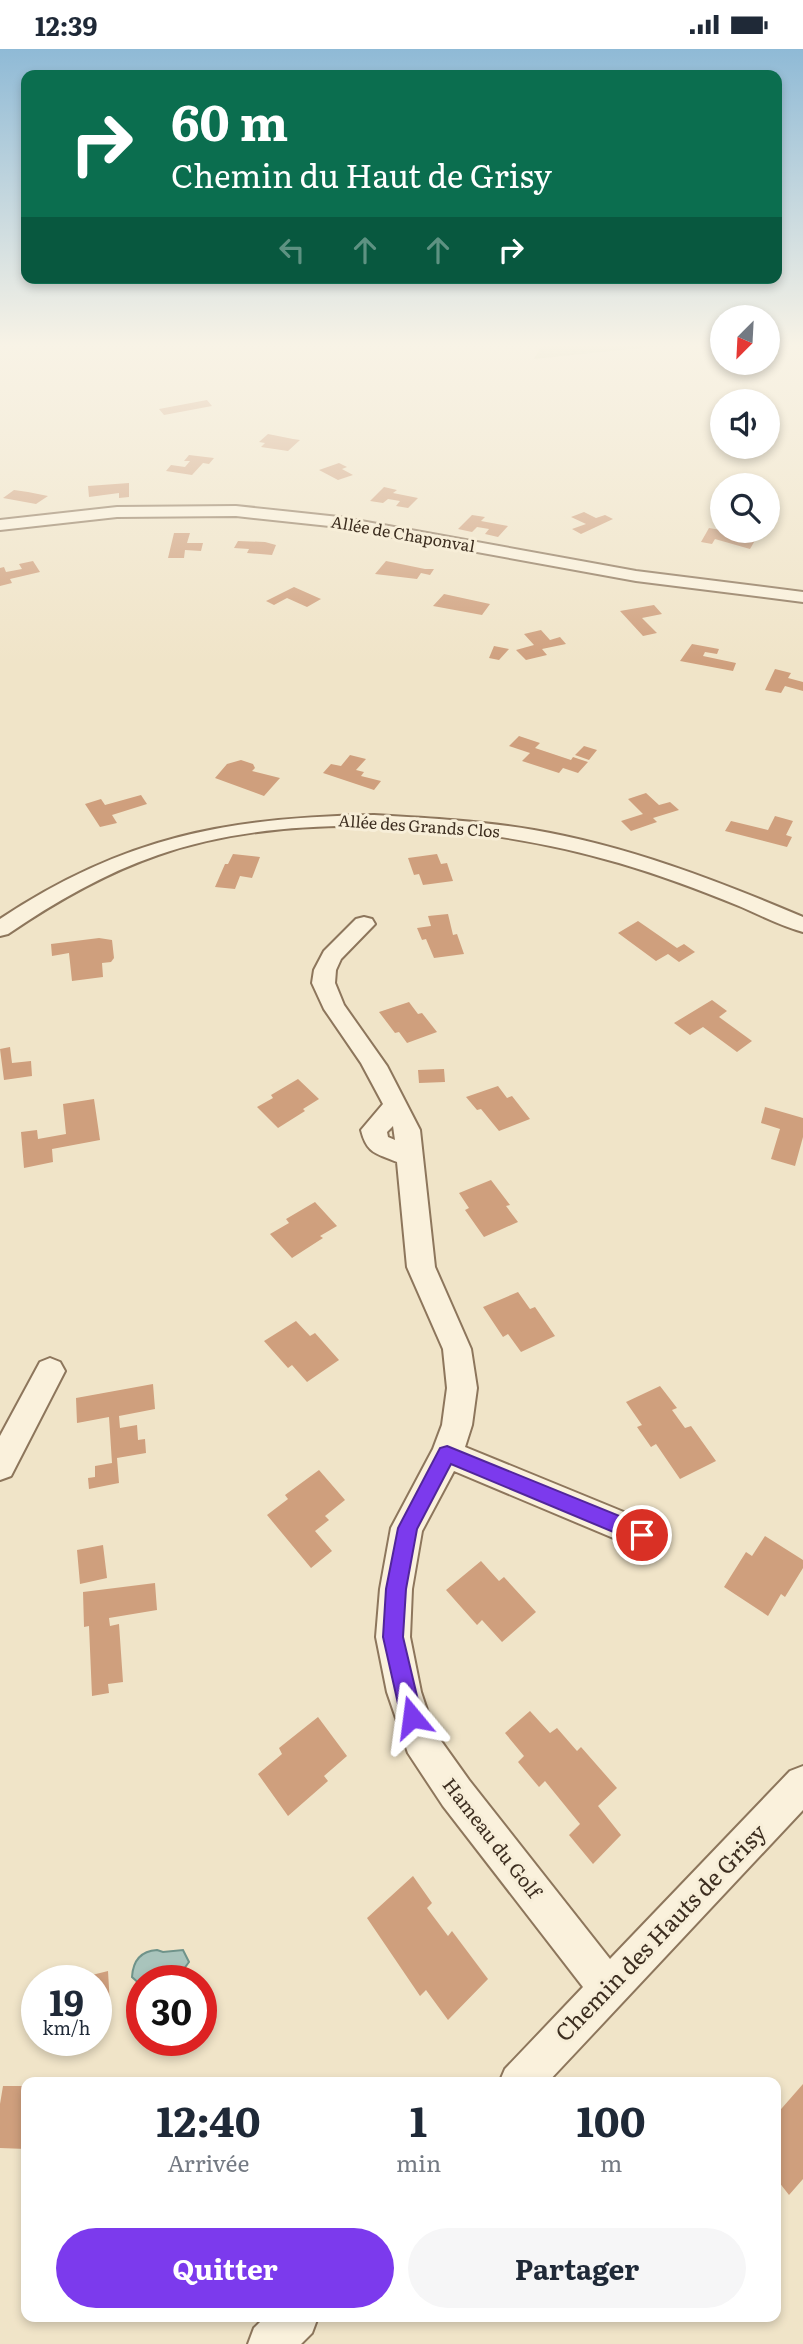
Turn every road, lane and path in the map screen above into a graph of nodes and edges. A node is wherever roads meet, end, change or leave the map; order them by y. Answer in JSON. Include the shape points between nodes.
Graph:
{"nodes":[{"id":1,"x":0,"y":525,"type":"edge"},
{"id":2,"x":803,"y":597,"type":"edge"},
{"id":3,"x":364,"y":924,"type":"dead end"},
{"id":4,"x":803,"y":925,"type":"edge"},
{"id":5,"x":0,"y":929,"type":"edge"},
{"id":6,"x":50,"y":1371,"type":"dead end"},
{"id":7,"x":447,"y":1454,"type":"junction"},
{"id":8,"x":0,"y":1466,"type":"edge"},
{"id":9,"x":642,"y":1535,"type":"dead end"},
{"id":10,"x":803,"y":1784,"type":"edge"},
{"id":11,"x":609,"y":1989,"type":"junction"},
{"id":12,"x":525,"y":2077,"type":"edge"},
{"id":13,"x":291,"y":2322,"type":"edge"},
{"id":14,"x":270,"y":2344,"type":"edge"}],
"edges":[{"from":1,"to":2,"type":"street","name":"Allée de Chaponval","via":[[127,511],[250,512],[339,522],[648,578]]},
{"from":3,"to":7,"type":"street","name":"Hameau du Golf","via":[[336,947],[324,970],[326,993],[338,1017],[363,1046],[396,1106],[374,1130],[377,1143],[409,1157],[421,1267],[457,1349],[462,1388]]},
{"from":4,"to":5,"type":"street","name":"Allée des Grands Clos","via":[[697,881],[568,842],[464,827],[310,820],[218,832],[140,855],[62,889]]},
{"from":6,"to":8,"type":"street"},
{"from":7,"to":9,"type":"street"},
{"from":7,"to":11,"type":"street","name":"Hameau du Golf","via":[[407,1528],[393,1637],[404,1692],[420,1741]]},
{"from":10,"to":11,"type":"street","name":"Chemin des Hauts de Grisy"},
{"from":11,"to":12,"type":"street","name":"Chemin des Hauts de Grisy"},
{"from":13,"to":14,"type":"street"}]}
